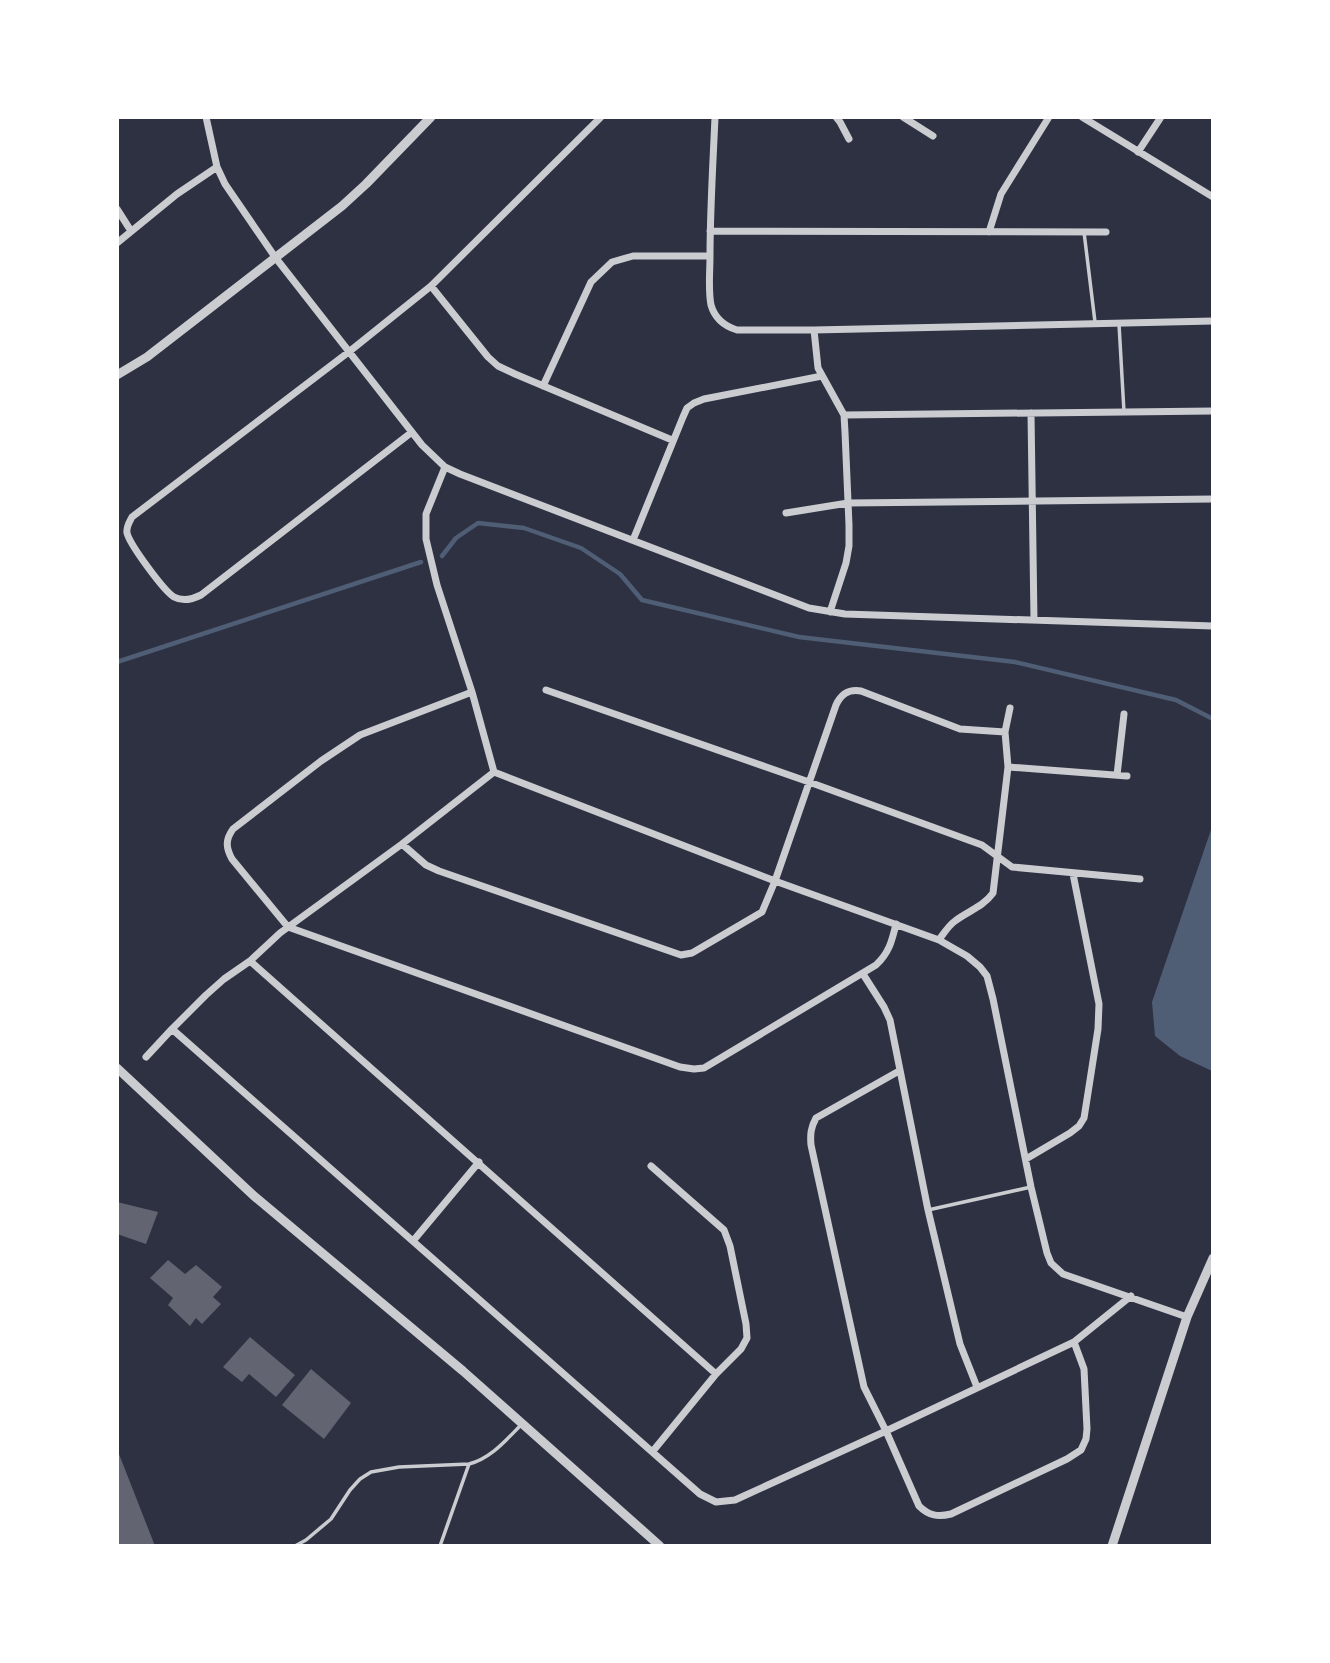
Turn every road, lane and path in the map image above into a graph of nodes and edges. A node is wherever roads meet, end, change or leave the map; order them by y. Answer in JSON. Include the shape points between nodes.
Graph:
{"nodes":[{"id":1,"x":206,"y":117,"type":"edge"},
{"id":2,"x":431,"y":117,"type":"edge"},
{"id":3,"x":601,"y":117,"type":"edge"},
{"id":4,"x":715,"y":117,"type":"edge"},
{"id":5,"x":836,"y":117,"type":"edge"},
{"id":6,"x":902,"y":117,"type":"edge"},
{"id":7,"x":1049,"y":117,"type":"edge"},
{"id":8,"x":1082,"y":117,"type":"edge"},
{"id":9,"x":1161,"y":117,"type":"edge"},
{"id":10,"x":933,"y":136,"type":"dead end"},
{"id":11,"x":849,"y":139,"type":"dead end"},
{"id":12,"x":1138,"y":152,"type":"junction"},
{"id":13,"x":217,"y":167,"type":"junction"},
{"id":14,"x":1213,"y":197,"type":"edge"},
{"id":15,"x":117,"y":209,"type":"edge"},
{"id":16,"x":131,"y":231,"type":"junction"},
{"id":17,"x":710,"y":231,"type":"junction"},
{"id":18,"x":989,"y":232,"type":"junction"},
{"id":19,"x":1084,"y":232,"type":"junction"},
{"id":20,"x":1106,"y":232,"type":"dead end"},
{"id":21,"x":117,"y":243,"type":"edge"},
{"id":22,"x":710,"y":256,"type":"junction"},
{"id":23,"x":275,"y":257,"type":"junction"},
{"id":24,"x":431,"y":286,"type":"junction"},
{"id":25,"x":1213,"y":321,"type":"edge"},
{"id":26,"x":1095,"y":324,"type":"junction"},
{"id":27,"x":1119,"y":324,"type":"junction"},
{"id":28,"x":814,"y":330,"type":"junction"},
{"id":29,"x":350,"y":351,"type":"junction"},
{"id":30,"x":117,"y":375,"type":"edge"},
{"id":31,"x":822,"y":376,"type":"junction"},
{"id":32,"x":543,"y":386,"type":"junction"},
{"id":33,"x":1213,"y":411,"type":"edge"},
{"id":34,"x":1124,"y":412,"type":"junction"},
{"id":35,"x":1031,"y":413,"type":"junction"},
{"id":36,"x":844,"y":415,"type":"junction"},
{"id":37,"x":412,"y":432,"type":"junction"},
{"id":38,"x":673,"y":440,"type":"junction"},
{"id":39,"x":445,"y":467,"type":"junction"},
{"id":40,"x":1213,"y":499,"type":"edge"},
{"id":41,"x":1033,"y":501,"type":"junction"},
{"id":42,"x":848,"y":503,"type":"junction"},
{"id":43,"x":786,"y":513,"type":"dead end"},
{"id":44,"x":634,"y":540,"type":"junction"},
{"id":45,"x":830,"y":612,"type":"junction"},
{"id":46,"x":1034,"y":620,"type":"junction"},
{"id":47,"x":1213,"y":626,"type":"edge"},
{"id":48,"x":546,"y":690,"type":"dead end"},
{"id":49,"x":472,"y":692,"type":"junction"},
{"id":50,"x":1010,"y":708,"type":"dead end"},
{"id":51,"x":1124,"y":714,"type":"dead end"},
{"id":52,"x":1005,"y":732,"type":"junction"},
{"id":53,"x":1008,"y":767,"type":"junction"},
{"id":54,"x":494,"y":772,"type":"junction"},
{"id":55,"x":1117,"y":775,"type":"junction"},
{"id":56,"x":1127,"y":776,"type":"dead end"},
{"id":57,"x":809,"y":782,"type":"junction"},
{"id":58,"x":402,"y":844,"type":"junction"},
{"id":59,"x":998,"y":858,"type":"junction"},
{"id":60,"x":1073,"y":874,"type":"junction"},
{"id":61,"x":1140,"y":878,"type":"dead end"},
{"id":62,"x":775,"y":881,"type":"junction"},
{"id":63,"x":896,"y":924,"type":"junction"},
{"id":64,"x":288,"y":927,"type":"junction"},
{"id":65,"x":939,"y":940,"type":"junction"},
{"id":66,"x":250,"y":961,"type":"junction"},
{"id":67,"x":863,"y":974,"type":"junction"},
{"id":68,"x":172,"y":1029,"type":"junction"},
{"id":69,"x":146,"y":1057,"type":"dead end"},
{"id":70,"x":118,"y":1071,"type":"edge"},
{"id":71,"x":900,"y":1071,"type":"junction"},
{"id":72,"x":1026,"y":1159,"type":"junction"},
{"id":73,"x":479,"y":1163,"type":"junction"},
{"id":74,"x":651,"y":1166,"type":"dead end"},
{"id":75,"x":1031,"y":1187,"type":"junction"},
{"id":76,"x":929,"y":1210,"type":"junction"},
{"id":77,"x":413,"y":1241,"type":"junction"},
{"id":78,"x":1213,"y":1258,"type":"edge"},
{"id":79,"x":1131,"y":1296,"type":"junction"},
{"id":80,"x":1187,"y":1317,"type":"junction"},
{"id":81,"x":1074,"y":1342,"type":"junction"},
{"id":82,"x":716,"y":1374,"type":"junction"},
{"id":83,"x":977,"y":1387,"type":"junction"},
{"id":84,"x":523,"y":1424,"type":"junction"},
{"id":85,"x":886,"y":1431,"type":"junction"},
{"id":86,"x":653,"y":1451,"type":"junction"},
{"id":87,"x":469,"y":1464,"type":"junction"},
{"id":88,"x":295,"y":1546,"type":"edge"},
{"id":89,"x":440,"y":1546,"type":"edge"},
{"id":90,"x":660,"y":1546,"type":"edge"},
{"id":91,"x":1112,"y":1546,"type":"edge"}],
"edges":[{"from":1,"to":13,"type":"street"},
{"from":2,"to":23,"type":"street","via":[[342,206]]},
{"from":3,"to":24,"type":"street"},
{"from":4,"to":17,"type":"street"},
{"from":5,"to":11,"type":"street"},
{"from":6,"to":10,"type":"street"},
{"from":7,"to":18,"type":"street","via":[[1001,194]]},
{"from":8,"to":12,"type":"street"},
{"from":9,"to":12,"type":"street"},
{"from":12,"to":14,"type":"street"},
{"from":13,"to":16,"type":"street"},
{"from":13,"to":23,"type":"street"},
{"from":15,"to":16,"type":"street"},
{"from":16,"to":21,"type":"street"},
{"from":17,"to":18,"type":"street"},
{"from":17,"to":22,"type":"street"},
{"from":18,"to":19,"type":"street"},
{"from":19,"to":20,"type":"street"},
{"from":19,"to":26,"type":"lane"},
{"from":22,"to":28,"type":"street","via":[[712,306],[725,326]]},
{"from":22,"to":32,"type":"street","via":[[633,256],[611,262],[585,293]]},
{"from":23,"to":29,"type":"street"},
{"from":23,"to":30,"type":"street","via":[[147,357]]},
{"from":24,"to":29,"type":"street"},
{"from":24,"to":32,"type":"street","via":[[488,357]]},
{"from":25,"to":27,"type":"street"},
{"from":26,"to":27,"type":"street"},
{"from":26,"to":28,"type":"street"},
{"from":27,"to":34,"type":"lane"},
{"from":28,"to":31,"type":"street"},
{"from":29,"to":37,"type":"street"},
{"from":29,"to":37,"type":"street","via":[[132,517],[127,534],[133,547],[169,593],[176,599],[193,599]]},
{"from":31,"to":36,"type":"street"},
{"from":31,"to":38,"type":"street","via":[[694,402]]},
{"from":32,"to":38,"type":"street"},
{"from":33,"to":34,"type":"street"},
{"from":34,"to":35,"type":"street"},
{"from":35,"to":36,"type":"street"},
{"from":35,"to":41,"type":"street"},
{"from":36,"to":42,"type":"street"},
{"from":37,"to":39,"type":"street"},
{"from":38,"to":44,"type":"street"},
{"from":39,"to":44,"type":"street"},
{"from":39,"to":49,"type":"street","via":[[426,514],[426,539]]},
{"from":40,"to":41,"type":"street"},
{"from":41,"to":42,"type":"street"},
{"from":41,"to":46,"type":"street"},
{"from":42,"to":43,"type":"street"},
{"from":42,"to":45,"type":"street","via":[[848,554]]},
{"from":44,"to":45,"type":"street"},
{"from":45,"to":46,"type":"street"},
{"from":46,"to":47,"type":"street"},
{"from":48,"to":57,"type":"street"},
{"from":49,"to":54,"type":"street"},
{"from":49,"to":64,"type":"street","via":[[360,735],[233,829],[227,841],[232,859]]},
{"from":50,"to":52,"type":"street"},
{"from":51,"to":55,"type":"street"},
{"from":52,"to":53,"type":"street"},
{"from":52,"to":57,"type":"street","via":[[960,729],[861,691],[846,692],[840,696]]},
{"from":53,"to":55,"type":"street"},
{"from":53,"to":59,"type":"street"},
{"from":54,"to":58,"type":"street"},
{"from":54,"to":62,"type":"street"},
{"from":55,"to":56,"type":"street"},
{"from":57,"to":59,"type":"street","via":[[982,845]]},
{"from":57,"to":62,"type":"street"},
{"from":58,"to":62,"type":"street","via":[[439,872],[681,955],[757,916]]},
{"from":58,"to":64,"type":"street"},
{"from":59,"to":60,"type":"street","via":[[1012,867]]},
{"from":59,"to":65,"type":"street","via":[[993,893],[954,922]]},
{"from":60,"to":61,"type":"street"},
{"from":60,"to":72,"type":"street","via":[[1098,1004],[1084,1118],[1070,1133]]},
{"from":62,"to":63,"type":"street"},
{"from":63,"to":65,"type":"street"},
{"from":63,"to":67,"type":"street","via":[[884,958]]},
{"from":64,"to":66,"type":"street"},
{"from":64,"to":67,"type":"street","via":[[694,1069],[704,1068]]},
{"from":65,"to":72,"type":"street","via":[[967,956],[986,976]]},
{"from":66,"to":68,"type":"street"},
{"from":66,"to":73,"type":"street"},
{"from":67,"to":71,"type":"street","via":[[890,1020]]},
{"from":68,"to":69,"type":"street"},
{"from":68,"to":77,"type":"street"},
{"from":70,"to":84,"type":"street","via":[[254,1196]]},
{"from":71,"to":76,"type":"street"},
{"from":71,"to":85,"type":"street","via":[[816,1118],[810,1134],[862,1380]]},
{"from":72,"to":75,"type":"street"},
{"from":73,"to":77,"type":"street"},
{"from":73,"to":82,"type":"street"},
{"from":74,"to":82,"type":"street","via":[[717,1223],[727,1238],[747,1338]]},
{"from":75,"to":76,"type":"lane"},
{"from":75,"to":79,"type":"street","via":[[1051,1263],[1063,1274]]},
{"from":76,"to":83,"type":"street","via":[[960,1344]]},
{"from":77,"to":86,"type":"street"},
{"from":78,"to":80,"type":"street"},
{"from":79,"to":80,"type":"street"},
{"from":79,"to":81,"type":"street"},
{"from":80,"to":91,"type":"street"},
{"from":81,"to":83,"type":"street"},
{"from":81,"to":85,"type":"street","via":[[1084,1369],[1087,1429],[1081,1450],[951,1514],[933,1516],[919,1506]]},
{"from":82,"to":86,"type":"street"},
{"from":83,"to":85,"type":"street"},
{"from":84,"to":87,"type":"lane","via":[[491,1454]]},
{"from":84,"to":90,"type":"street"},
{"from":85,"to":86,"type":"street","via":[[735,1500],[716,1503]]},
{"from":87,"to":88,"type":"lane","via":[[371,1472],[350,1490],[331,1519]]},
{"from":87,"to":89,"type":"lane"}]}
